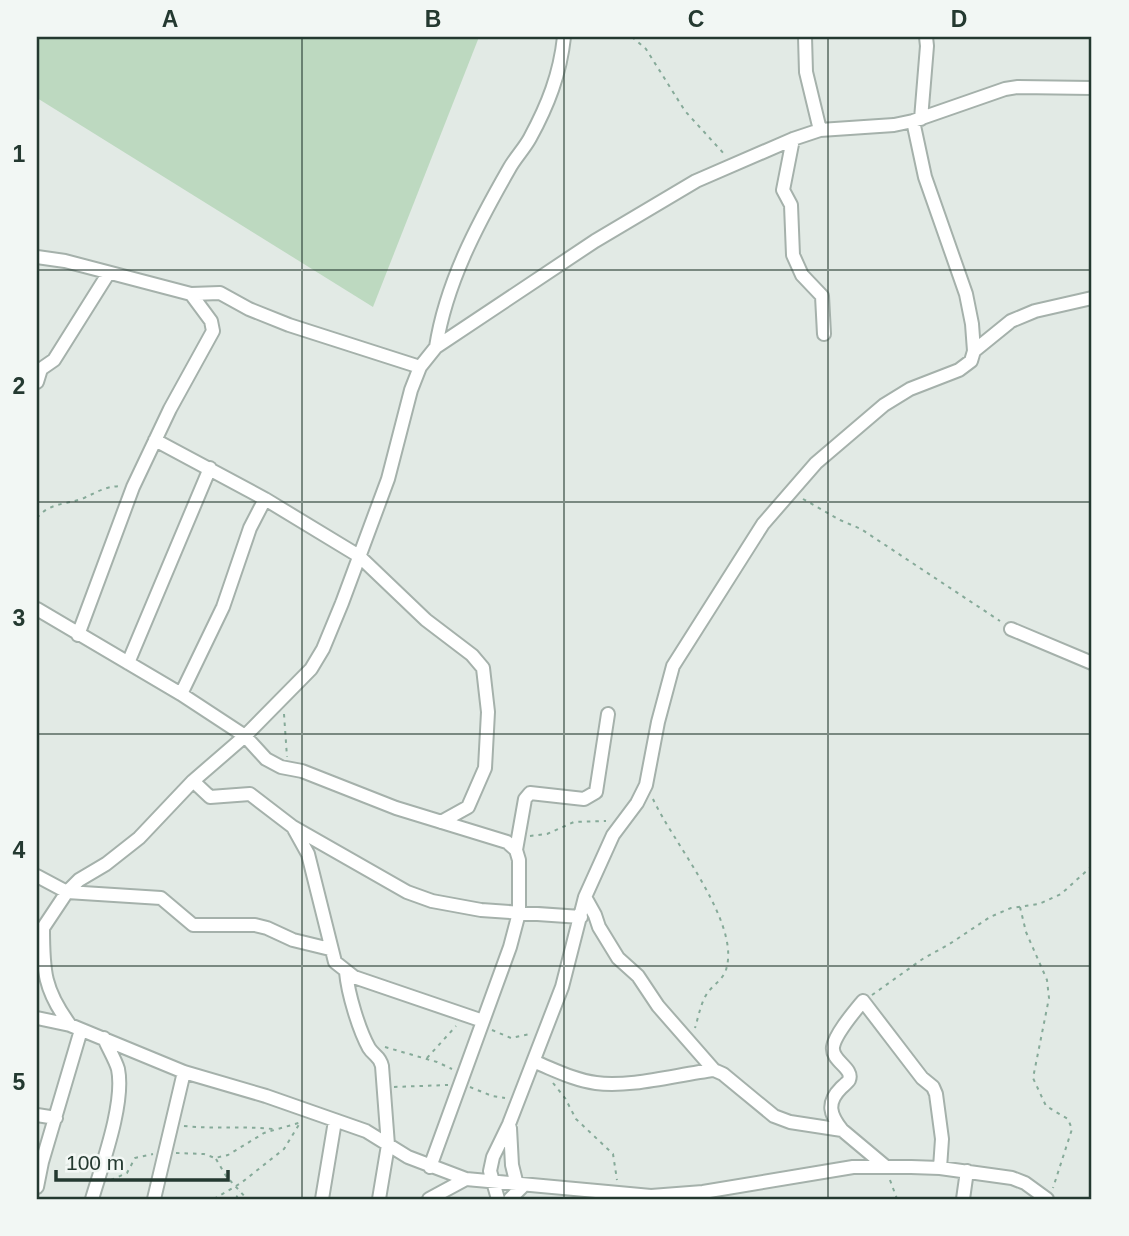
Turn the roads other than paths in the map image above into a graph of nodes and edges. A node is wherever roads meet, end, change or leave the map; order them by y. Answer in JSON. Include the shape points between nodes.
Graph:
{"nodes":[{"id":1,"x":564,"y":37,"type":"edge"},
{"id":2,"x":805,"y":37,"type":"edge"},
{"id":3,"x":926,"y":37,"type":"edge"},
{"id":4,"x":1092,"y":88,"type":"edge"},
{"id":5,"x":917,"y":120,"type":"junction"},
{"id":6,"x":821,"y":130,"type":"junction"},
{"id":7,"x":793,"y":139,"type":"junction"},
{"id":8,"x":37,"y":257,"type":"edge"},
{"id":9,"x":108,"y":274,"type":"junction"},
{"id":10,"x":191,"y":295,"type":"junction"},
{"id":11,"x":1092,"y":298,"type":"edge"},
{"id":12,"x":824,"y":334,"type":"dead end"},
{"id":13,"x":436,"y":347,"type":"junction"},
{"id":14,"x":974,"y":351,"type":"junction"},
{"id":15,"x":420,"y":367,"type":"junction"},
{"id":16,"x":37,"y":382,"type":"edge"},
{"id":17,"x":155,"y":440,"type":"junction"},
{"id":18,"x":210,"y":468,"type":"junction"},
{"id":19,"x":265,"y":499,"type":"junction"},
{"id":20,"x":359,"y":555,"type":"junction"},
{"id":21,"x":37,"y":608,"type":"edge"},
{"id":22,"x":1011,"y":629,"type":"road end"},
{"id":23,"x":78,"y":635,"type":"junction"},
{"id":24,"x":128,"y":663,"type":"junction"},
{"id":25,"x":1092,"y":663,"type":"edge"},
{"id":26,"x":181,"y":694,"type":"junction"},
{"id":27,"x":608,"y":714,"type":"dead end"},
{"id":28,"x":245,"y":736,"type":"junction"},
{"id":29,"x":194,"y":781,"type":"junction"},
{"id":30,"x":441,"y":822,"type":"junction"},
{"id":31,"x":293,"y":827,"type":"junction"},
{"id":32,"x":516,"y":850,"type":"junction"},
{"id":33,"x":37,"y":876,"type":"edge"},
{"id":34,"x":67,"y":892,"type":"junction"},
{"id":35,"x":585,"y":897,"type":"junction"},
{"id":36,"x":519,"y":913,"type":"junction"},
{"id":37,"x":581,"y":918,"type":"junction"},
{"id":38,"x":40,"y":932,"type":"edge"},
{"id":39,"x":330,"y":949,"type":"junction"},
{"id":40,"x":346,"y":972,"type":"junction"},
{"id":41,"x":37,"y":1018,"type":"edge"},
{"id":42,"x":482,"y":1023,"type":"junction"},
{"id":43,"x":76,"y":1028,"type":"junction"},
{"id":44,"x":104,"y":1038,"type":"junction"},
{"id":45,"x":535,"y":1062,"type":"junction"},
{"id":46,"x":714,"y":1070,"type":"junction"},
{"id":47,"x":184,"y":1072,"type":"junction"},
{"id":48,"x":37,"y":1115,"type":"edge"},
{"id":49,"x":56,"y":1118,"type":"junction"},
{"id":50,"x":335,"y":1121,"type":"junction"},
{"id":51,"x":509,"y":1124,"type":"junction"},
{"id":52,"x":842,"y":1130,"type":"junction"},
{"id":53,"x":388,"y":1144,"type":"junction"},
{"id":54,"x":886,"y":1166,"type":"junction"},
{"id":55,"x":430,"y":1167,"type":"junction"},
{"id":56,"x":940,"y":1168,"type":"junction"},
{"id":57,"x":967,"y":1171,"type":"junction"},
{"id":58,"x":466,"y":1179,"type":"junction"},
{"id":59,"x":492,"y":1182,"type":"junction"},
{"id":60,"x":520,"y":1186,"type":"junction"},
{"id":61,"x":37,"y":1187,"type":"edge"},
{"id":62,"x":451,"y":1187,"type":"junction"},
{"id":63,"x":1032,"y":1194,"type":"edge"},
{"id":64,"x":1050,"y":1194,"type":"edge"},
{"id":65,"x":93,"y":1195,"type":"edge"},
{"id":66,"x":567,"y":1195,"type":"edge"},
{"id":67,"x":614,"y":1196,"type":"edge"},
{"id":68,"x":650,"y":1198,"type":"edge"},
{"id":69,"x":154,"y":1199,"type":"edge"},
{"id":70,"x":322,"y":1199,"type":"edge"},
{"id":71,"x":379,"y":1199,"type":"edge"},
{"id":72,"x":429,"y":1199,"type":"edge"},
{"id":73,"x":442,"y":1199,"type":"edge"},
{"id":74,"x":498,"y":1199,"type":"edge"},
{"id":75,"x":510,"y":1199,"type":"edge"},
{"id":76,"x":963,"y":1199,"type":"edge"}],
"edges":[{"from":1,"to":13,"type":"street","via":[[559,71],[538,120],[502,181],[448,292]]},
{"from":2,"to":6,"type":"street","via":[[806,72]]},
{"from":3,"to":5,"type":"street"},
{"from":4,"to":5,"type":"street","via":[[1004,89]]},
{"from":5,"to":6,"type":"street"},
{"from":5,"to":14,"type":"street","via":[[925,177],[966,294]]},
{"from":6,"to":7,"type":"street"},
{"from":7,"to":12,"type":"street","via":[[783,190],[791,205],[793,255],[802,275],[822,296]]},
{"from":7,"to":13,"type":"street","via":[[696,181],[513,293]]},
{"from":8,"to":9,"type":"street"},
{"from":9,"to":10,"type":"street"},
{"from":9,"to":16,"type":"street","via":[[54,360],[41,369]]},
{"from":10,"to":15,"type":"street","via":[[220,293],[289,325]]},
{"from":10,"to":17,"type":"street","via":[[211,321],[213,331]]},
{"from":11,"to":14,"type":"street","via":[[1035,310],[1011,321]]},
{"from":13,"to":15,"type":"street"},
{"from":14,"to":35,"type":"street","via":[[959,370],[910,389],[884,405],[816,463],[763,524],[673,666],[646,785],[605,849]]},
{"from":15,"to":20,"type":"street","via":[[404,410],[394,459]]},
{"from":17,"to":18,"type":"street"},
{"from":17,"to":23,"type":"street","via":[[132,487]]},
{"from":18,"to":19,"type":"street"},
{"from":18,"to":24,"type":"street"},
{"from":19,"to":20,"type":"street"},
{"from":19,"to":26,"type":"street","via":[[223,607]]},
{"from":20,"to":28,"type":"street","via":[[311,669]]},
{"from":20,"to":30,"type":"street","via":[[483,668],[488,712],[485,768],[468,807]]},
{"from":21,"to":23,"type":"street"},
{"from":22,"to":25,"type":"street"},
{"from":23,"to":24,"type":"street"},
{"from":24,"to":26,"type":"street"},
{"from":26,"to":28,"type":"street"},
{"from":27,"to":32,"type":"street","via":[[596,792],[584,799],[530,793]]},
{"from":28,"to":29,"type":"street"},
{"from":28,"to":30,"type":"street","via":[[266,759]]},
{"from":29,"to":31,"type":"street","via":[[210,797],[250,794]]},
{"from":29,"to":34,"type":"street","via":[[139,838]]},
{"from":30,"to":32,"type":"street","via":[[507,842]]},
{"from":31,"to":36,"type":"street","via":[[407,892],[481,911]]},
{"from":31,"to":39,"type":"street","via":[[308,854]]},
{"from":32,"to":36,"type":"street"},
{"from":33,"to":34,"type":"street"},
{"from":34,"to":38,"type":"street"},
{"from":34,"to":39,"type":"street","via":[[161,898],[193,925],[255,925]]},
{"from":35,"to":37,"type":"street"},
{"from":35,"to":46,"type":"street","via":[[618,958]]},
{"from":36,"to":37,"type":"street"},
{"from":36,"to":42,"type":"street"},
{"from":37,"to":45,"type":"street"},
{"from":38,"to":43,"type":"street","via":[[49,991]]},
{"from":39,"to":40,"type":"street"},
{"from":40,"to":42,"type":"street"},
{"from":40,"to":53,"type":"street","via":[[366,1042],[382,1061]]},
{"from":41,"to":43,"type":"street"},
{"from":42,"to":55,"type":"street"},
{"from":43,"to":44,"type":"street"},
{"from":43,"to":49,"type":"street"},
{"from":44,"to":47,"type":"street"},
{"from":44,"to":65,"type":"street","via":[[117,1067],[119,1085]]},
{"from":45,"to":46,"type":"street","via":[[598,1083]]},
{"from":45,"to":51,"type":"street"},
{"from":46,"to":52,"type":"street","via":[[774,1116]]},
{"from":47,"to":50,"type":"street"},
{"from":47,"to":69,"type":"street"},
{"from":48,"to":49,"type":"street"},
{"from":49,"to":61,"type":"street"},
{"from":50,"to":53,"type":"street"},
{"from":50,"to":70,"type":"street"},
{"from":51,"to":59,"type":"street","via":[[493,1157]]},
{"from":51,"to":60,"type":"street","via":[[510,1150]]},
{"from":52,"to":54,"type":"street"},
{"from":52,"to":56,"type":"street","via":[[830,1105],[849,1076],[833,1047],[863,1001],[936,1094],[942,1139]]},
{"from":53,"to":55,"type":"street"},
{"from":53,"to":71,"type":"street"},
{"from":54,"to":56,"type":"street"},
{"from":54,"to":68,"type":"street"},
{"from":55,"to":58,"type":"street"},
{"from":56,"to":57,"type":"street"},
{"from":57,"to":63,"type":"street","via":[[1012,1178],[1026,1183]]},
{"from":57,"to":76,"type":"street"},
{"from":58,"to":59,"type":"street"},
{"from":58,"to":62,"type":"street"},
{"from":59,"to":60,"type":"street"},
{"from":59,"to":74,"type":"street"},
{"from":60,"to":66,"type":"street"},
{"from":60,"to":75,"type":"street"},
{"from":62,"to":72,"type":"street"},
{"from":62,"to":73,"type":"street"},
{"from":63,"to":64,"type":"street"},
{"from":66,"to":67,"type":"street"},
{"from":67,"to":68,"type":"street"}]}
